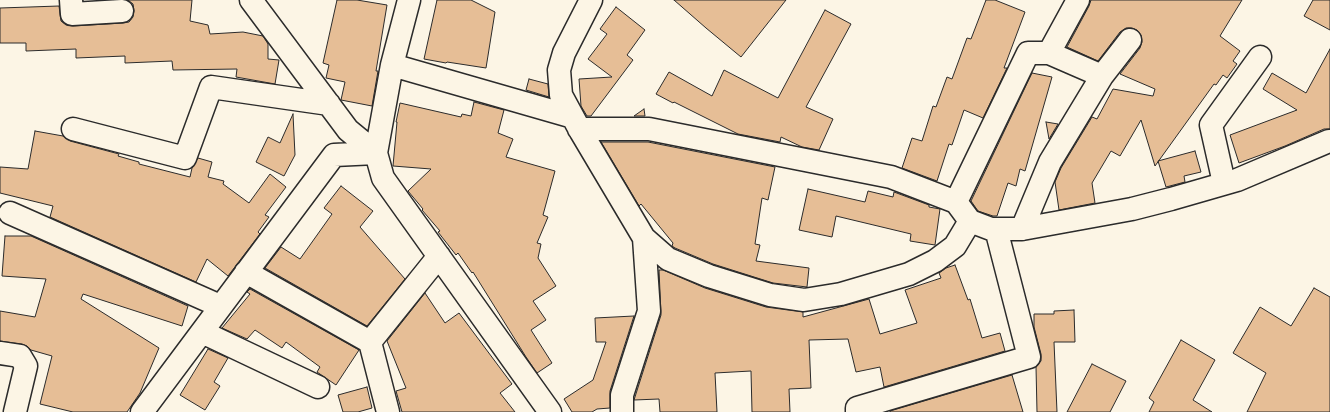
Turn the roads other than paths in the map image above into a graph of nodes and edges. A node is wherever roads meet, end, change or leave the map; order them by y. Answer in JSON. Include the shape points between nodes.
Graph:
{"nodes":[{"id":1,"x":71,"y":0,"type":"edge"},
{"id":2,"x":251,"y":0,"type":"edge"},
{"id":3,"x":409,"y":0,"type":"edge"},
{"id":4,"x":591,"y":0,"type":"edge"},
{"id":5,"x":1078,"y":0,"type":"edge"},
{"id":6,"x":122,"y":11,"type":"dead end"},
{"id":7,"x":1130,"y":40,"type":"dead end"},
{"id":8,"x":1048,"y":53,"type":"junction"},
{"id":9,"x":1260,"y":57,"type":"dead end"},
{"id":10,"x":392,"y":65,"type":"junction"},
{"id":11,"x":1102,"y":76,"type":"junction"},
{"id":12,"x":329,"y":104,"type":"junction"},
{"id":13,"x":576,"y":123,"type":"junction"},
{"id":14,"x":73,"y":129,"type":"dead end"},
{"id":15,"x":1329,"y":141,"type":"edge"},
{"id":16,"x":376,"y":153,"type":"junction"},
{"id":17,"x":1224,"y":183,"type":"junction"},
{"id":18,"x":956,"y":202,"type":"junction"},
{"id":19,"x":10,"y":213,"type":"dead end"},
{"id":20,"x":970,"y":221,"type":"junction"},
{"id":21,"x":996,"y":229,"type":"junction"},
{"id":22,"x":1022,"y":229,"type":"junction"},
{"id":23,"x":644,"y":238,"type":"junction"},
{"id":24,"x":439,"y":256,"type":"junction"},
{"id":25,"x":246,"y":272,"type":"junction"},
{"id":26,"x":220,"y":306,"type":"junction"},
{"id":27,"x":202,"y":332,"type":"junction"},
{"id":28,"x":370,"y":342,"type":"junction"},
{"id":29,"x":0,"y":353,"type":"edge"},
{"id":30,"x":318,"y":387,"type":"dead end"},
{"id":31,"x":15,"y":412,"type":"edge"},
{"id":32,"x":142,"y":412,"type":"edge"},
{"id":33,"x":388,"y":412,"type":"edge"},
{"id":34,"x":550,"y":412,"type":"edge"},
{"id":35,"x":622,"y":412,"type":"edge"},
{"id":36,"x":857,"y":412,"type":"edge"}],
"edges":[{"from":1,"to":6,"type":"street","via":[[72,14]]},
{"from":2,"to":12,"type":"street"},
{"from":3,"to":10,"type":"street"},
{"from":4,"to":13,"type":"street","via":[[564,53],[559,70],[561,95]]},
{"from":5,"to":8,"type":"street"},
{"from":7,"to":11,"type":"street"},
{"from":8,"to":11,"type":"street"},
{"from":8,"to":18,"type":"street","via":[[1028,53]]},
{"from":9,"to":17,"type":"street","via":[[1211,125]]},
{"from":10,"to":13,"type":"street"},
{"from":10,"to":16,"type":"street"},
{"from":11,"to":22,"type":"street","via":[[1050,162]]},
{"from":12,"to":14,"type":"street","via":[[211,88],[185,158]]},
{"from":12,"to":16,"type":"street","via":[[348,130]]},
{"from":13,"to":18,"type":"street","via":[[657,130],[891,177]]},
{"from":13,"to":23,"type":"street"},
{"from":15,"to":17,"type":"street","via":[[1237,180]]},
{"from":16,"to":24,"type":"street","via":[[383,178]]},
{"from":16,"to":25,"type":"street","via":[[334,155]]},
{"from":17,"to":22,"type":"street","via":[[1132,209]]},
{"from":18,"to":20,"type":"street"},
{"from":19,"to":26,"type":"street"},
{"from":20,"to":21,"type":"street"},
{"from":20,"to":23,"type":"street","via":[[955,246],[935,261],[909,274],[841,294],[804,300],[770,295],[709,276],[668,259]]},
{"from":21,"to":22,"type":"street"},
{"from":21,"to":36,"type":"street","via":[[1028,357],[857,408]]},
{"from":23,"to":35,"type":"street","via":[[649,311],[622,395]]},
{"from":24,"to":28,"type":"street"},
{"from":24,"to":34,"type":"street"},
{"from":25,"to":26,"type":"street"},
{"from":25,"to":28,"type":"street"},
{"from":26,"to":27,"type":"street"},
{"from":27,"to":30,"type":"street"},
{"from":27,"to":32,"type":"street"},
{"from":28,"to":33,"type":"street"},
{"from":29,"to":31,"type":"street","via":[[20,356],[26,366]]}]}
